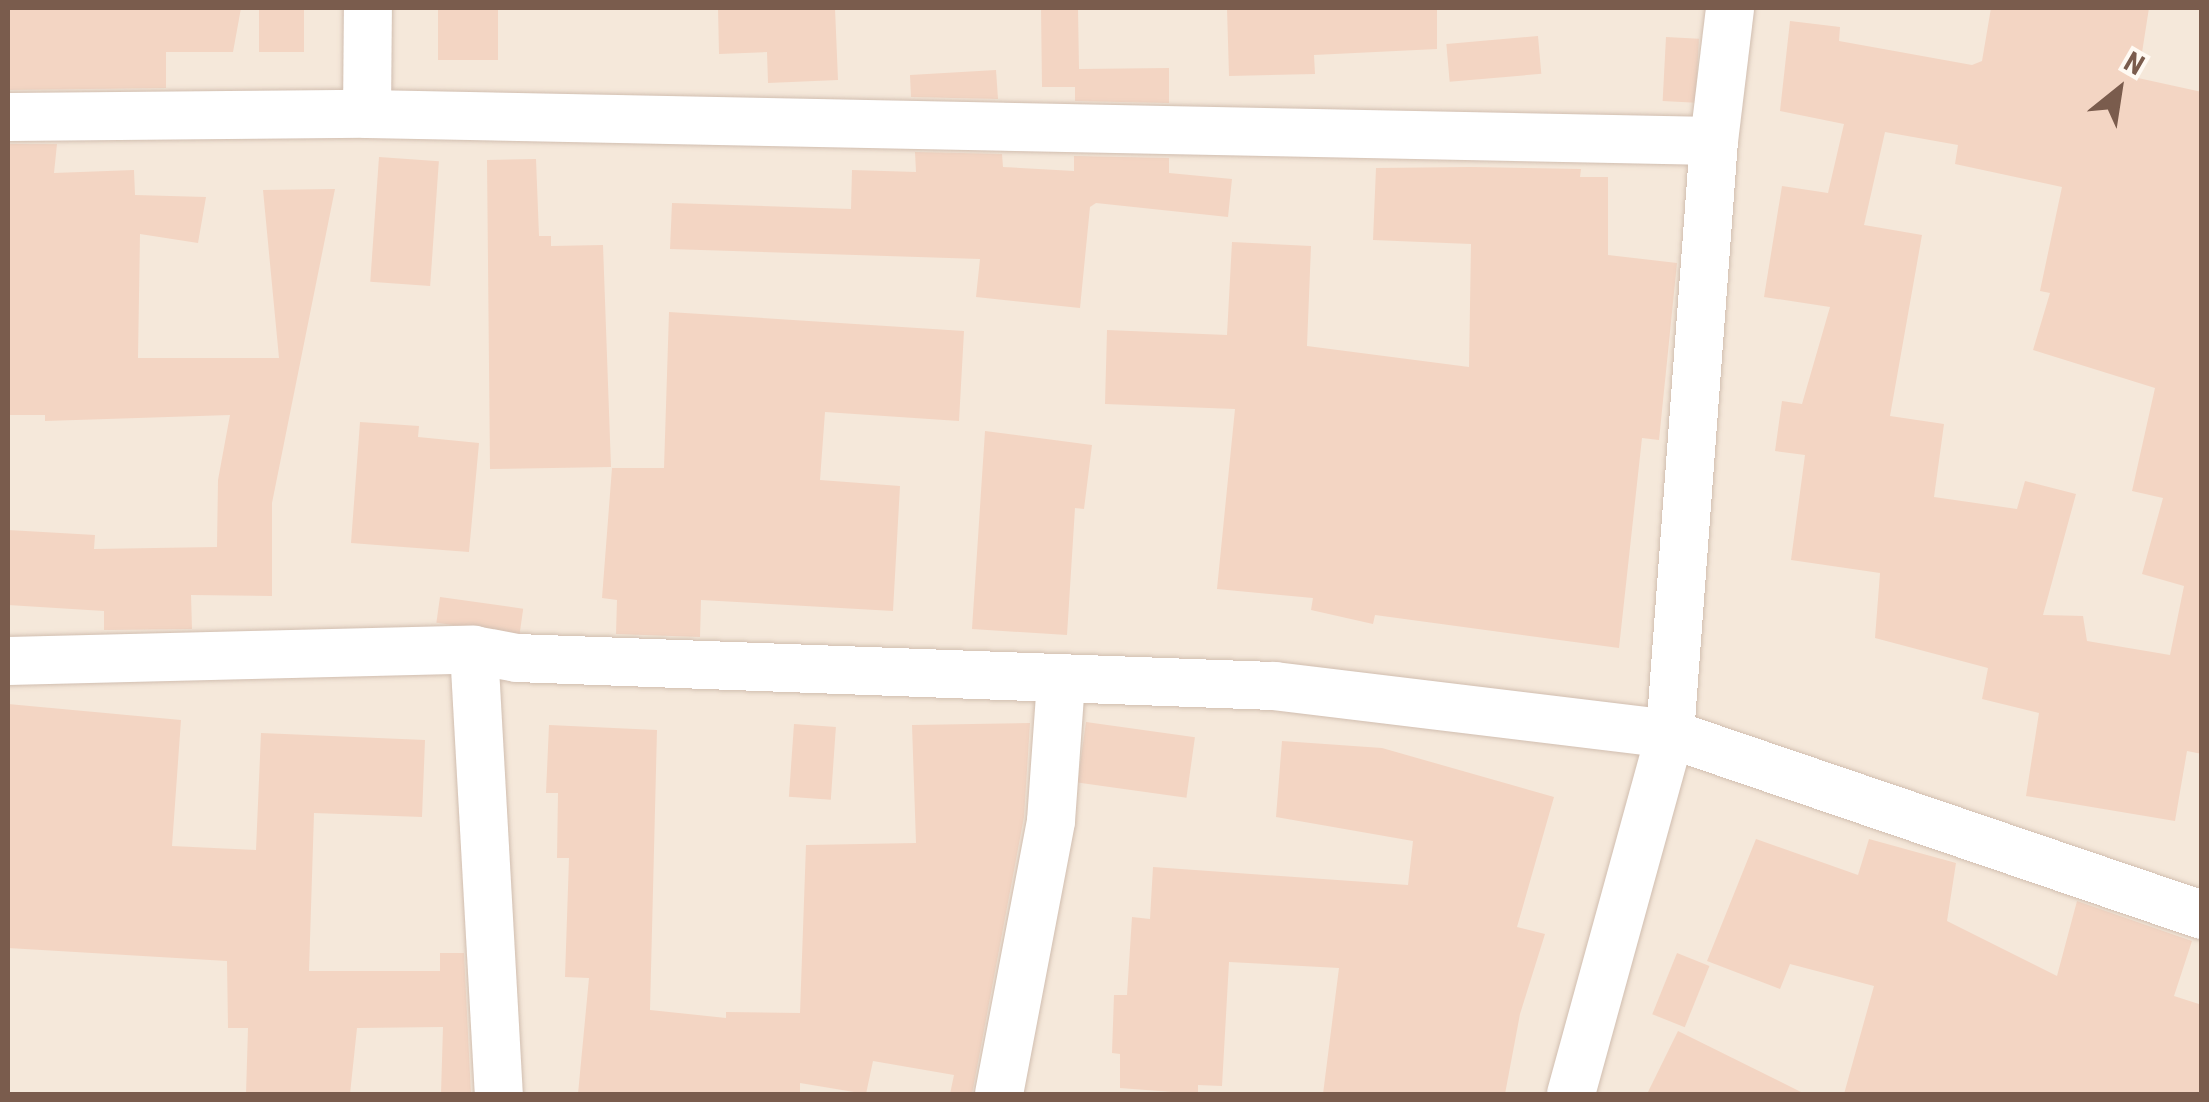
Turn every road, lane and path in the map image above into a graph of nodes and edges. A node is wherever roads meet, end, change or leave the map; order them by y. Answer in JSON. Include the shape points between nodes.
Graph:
{"nodes":[{"id":1,"x":368,"y":8,"type":"edge"},
{"id":2,"x":1730,"y":8,"type":"edge"},
{"id":3,"x":367,"y":114,"type":"junction"},
{"id":4,"x":8,"y":116,"type":"edge"},
{"id":5,"x":1714,"y":141,"type":"junction"},
{"id":6,"x":474,"y":650,"type":"junction"},
{"id":7,"x":8,"y":661,"type":"edge"},
{"id":8,"x":1061,"y":680,"type":"junction"},
{"id":9,"x":1670,"y":734,"type":"junction"},
{"id":10,"x":2202,"y":915,"type":"edge"},
{"id":11,"x":500,"y":1094,"type":"edge"},
{"id":12,"x":999,"y":1094,"type":"edge"},
{"id":13,"x":1571,"y":1094,"type":"edge"}],
"edges":[{"from":1,"to":3,"type":"street"},
{"from":2,"to":5,"type":"street"},
{"from":3,"to":4,"type":"street"},
{"from":3,"to":5,"type":"street"},
{"from":5,"to":9,"type":"street"},
{"from":6,"to":7,"type":"street"},
{"from":6,"to":8,"type":"street","via":[[517,658]]},
{"from":6,"to":11,"type":"street"},
{"from":8,"to":9,"type":"street","via":[[1274,686]]},
{"from":8,"to":12,"type":"street","via":[[1051,821]]},
{"from":9,"to":10,"type":"street"},
{"from":9,"to":13,"type":"street"}]}
